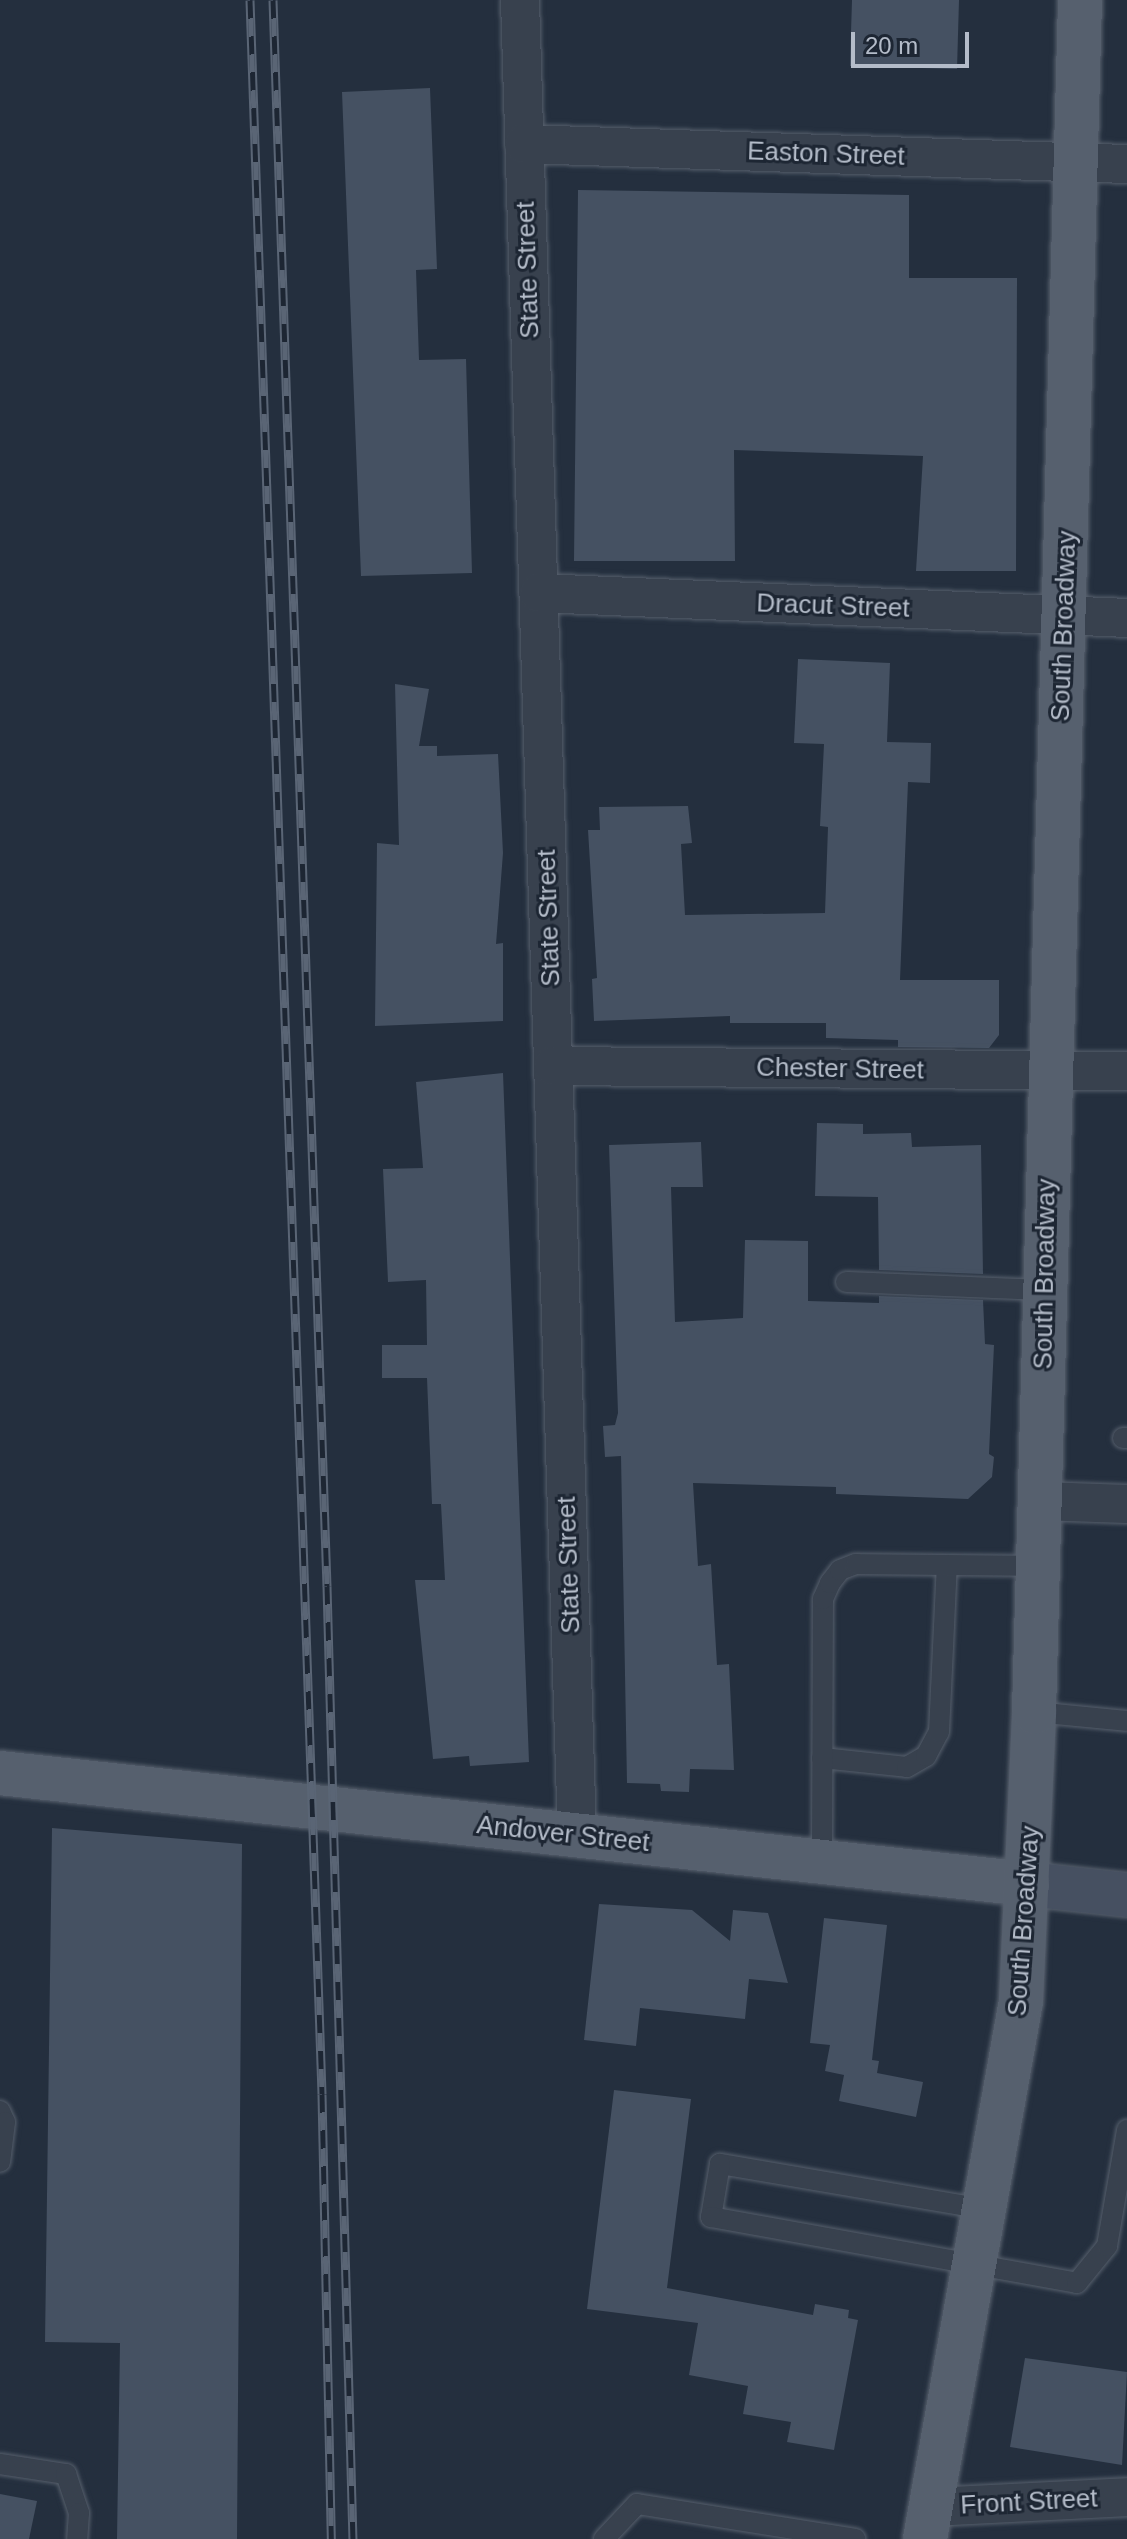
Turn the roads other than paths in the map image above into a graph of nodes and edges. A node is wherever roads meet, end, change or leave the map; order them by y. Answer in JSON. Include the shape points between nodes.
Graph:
{"nodes":[{"id":1,"x":520,"y":0,"type":"edge"},
{"id":2,"x":1080,"y":0,"type":"edge"},
{"id":3,"x":524,"y":144,"type":"junction"},
{"id":4,"x":1076,"y":163,"type":"junction"},
{"id":5,"x":1127,"y":164,"type":"edge"},
{"id":6,"x":539,"y":593,"type":"junction"},
{"id":7,"x":1064,"y":616,"type":"junction"},
{"id":8,"x":1127,"y":618,"type":"edge"},
{"id":9,"x":553,"y":1066,"type":"junction"},
{"id":10,"x":1050,"y":1070,"type":"junction"},
{"id":11,"x":1127,"y":1071,"type":"edge"},
{"id":12,"x":846,"y":1282,"type":"dead end"},
{"id":13,"x":1045,"y":1290,"type":"junction"},
{"id":14,"x":1040,"y":1501,"type":"junction"},
{"id":15,"x":1127,"y":1504,"type":"edge"},
{"id":16,"x":947,"y":1565,"type":"junction"},
{"id":17,"x":1038,"y":1566,"type":"junction"},
{"id":18,"x":1034,"y":1712,"type":"junction"},
{"id":19,"x":1127,"y":1721,"type":"edge"},
{"id":20,"x":822,"y":1758,"type":"junction"},
{"id":21,"x":0,"y":1773,"type":"edge"},
{"id":22,"x":577,"y":1835,"type":"junction"},
{"id":23,"x":822,"y":1862,"type":"junction"},
{"id":24,"x":1027,"y":1884,"type":"junction"},
{"id":25,"x":1127,"y":1895,"type":"edge"},
{"id":26,"x":0,"y":2111,"type":"edge"},
{"id":27,"x":1127,"y":2130,"type":"edge"},
{"id":28,"x":0,"y":2162,"type":"edge"},
{"id":29,"x":984,"y":2209,"type":"junction"},
{"id":30,"x":974,"y":2268,"type":"junction"},
{"id":31,"x":0,"y":2464,"type":"edge"},
{"id":32,"x":1127,"y":2497,"type":"edge"},
{"id":33,"x":928,"y":2523,"type":"edge"},
{"id":34,"x":77,"y":2539,"type":"edge"},
{"id":35,"x":604,"y":2539,"type":"edge"},
{"id":36,"x":855,"y":2539,"type":"edge"}],
"edges":[{"from":1,"to":3,"type":"street","name":"State Street"},
{"from":2,"to":4,"type":"main road","name":"South Broadway"},
{"from":3,"to":4,"type":"street","name":"Easton Street"},
{"from":3,"to":6,"type":"street","name":"State Street"},
{"from":4,"to":5,"type":"street","name":"Easton Street"},
{"from":4,"to":7,"type":"main road","name":"South Broadway"},
{"from":6,"to":7,"type":"street","name":"Dracut Street"},
{"from":6,"to":9,"type":"street","name":"State Street"},
{"from":7,"to":8,"type":"street","name":"Dracut Street"},
{"from":7,"to":10,"type":"main road","name":"South Broadway"},
{"from":9,"to":10,"type":"street","name":"Chester Street"},
{"from":9,"to":22,"type":"street","name":"State Street"},
{"from":10,"to":11,"type":"street","name":"Chester Street"},
{"from":10,"to":13,"type":"main road","name":"South Broadway"},
{"from":12,"to":13,"type":"lane"},
{"from":13,"to":14,"type":"main road","name":"South Broadway"},
{"from":14,"to":15,"type":"street"},
{"from":14,"to":17,"type":"main road","name":"South Broadway"},
{"from":16,"to":17,"type":"lane"},
{"from":16,"to":20,"type":"lane","via":[[856,1564],[840,1570],[830,1583],[823,1599]]},
{"from":16,"to":20,"type":"lane","via":[[939,1732],[926,1756],[907,1767]]},
{"from":17,"to":18,"type":"main road","name":"South Broadway"},
{"from":18,"to":19,"type":"lane"},
{"from":18,"to":24,"type":"main road","name":"South Broadway"},
{"from":20,"to":23,"type":"lane"},
{"from":21,"to":22,"type":"main road","name":"Andover Street"},
{"from":22,"to":23,"type":"main road","name":"Andover Street"},
{"from":23,"to":24,"type":"main road","name":"Andover Street"},
{"from":24,"to":25,"type":"main road","name":"Andover Street"},
{"from":24,"to":29,"type":"main road","name":"South Broadway","via":[[1021,2001]]},
{"from":26,"to":28,"type":"lane","via":[[5,2122]]},
{"from":27,"to":30,"type":"lane","via":[[1107,2246],[1077,2283]]},
{"from":29,"to":30,"type":"main road","name":"South Broadway"},
{"from":29,"to":30,"type":"lane","via":[[720,2164],[711,2217]]},
{"from":30,"to":33,"type":"main road","name":"South Broadway"},
{"from":31,"to":34,"type":"lane","via":[[66,2474],[79,2513]]},
{"from":32,"to":33,"type":"street","name":"Front Street"},
{"from":35,"to":36,"type":"lane","via":[[637,2504]]}]}
